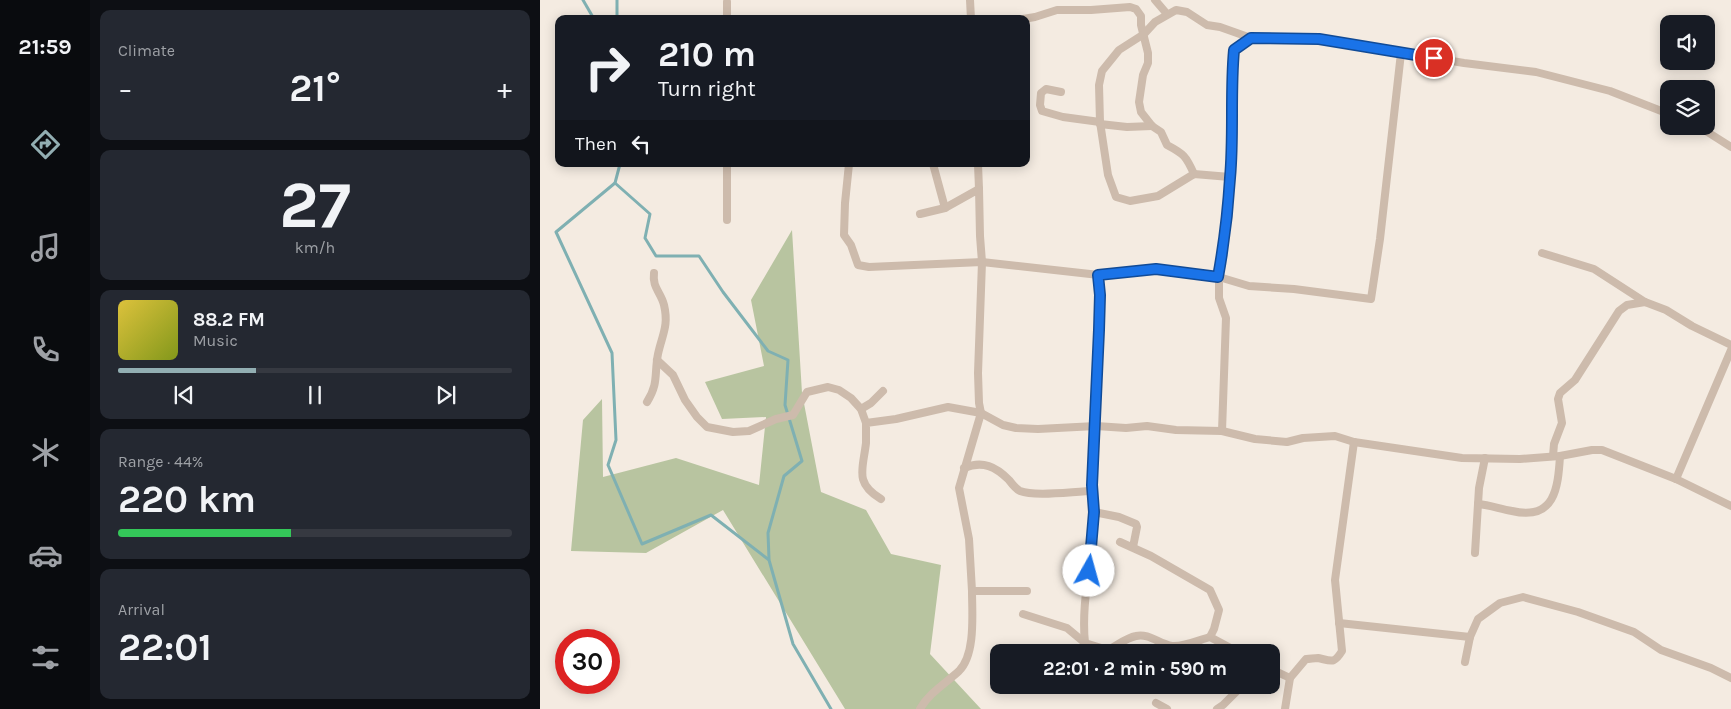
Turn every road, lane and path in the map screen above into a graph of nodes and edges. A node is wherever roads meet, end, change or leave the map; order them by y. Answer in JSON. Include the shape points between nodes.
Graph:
{"nodes":[{"id":1,"x":970,"y":0,"type":"edge"},
{"id":2,"x":1101,"y":0,"type":"edge"},
{"id":3,"x":1155,"y":0,"type":"edge"},
{"id":4,"x":727,"y":2,"type":"dead end"},
{"id":5,"x":1099,"y":9,"type":"junction"},
{"id":6,"x":1167,"y":14,"type":"junction"},
{"id":7,"x":727,"y":15,"type":"edge"},
{"id":8,"x":971,"y":15,"type":"edge"},
{"id":9,"x":1030,"y":18,"type":"edge"},
{"id":10,"x":1144,"y":34,"type":"junction"},
{"id":11,"x":1251,"y":38,"type":"junction"},
{"id":12,"x":1401,"y":53,"type":"junction"},
{"id":13,"x":1061,"y":92,"type":"dead end"},
{"id":14,"x":1660,"y":110,"type":"edge"},
{"id":15,"x":1100,"y":123,"type":"junction"},
{"id":16,"x":1152,"y":126,"type":"junction"},
{"id":17,"x":1712,"y":135,"type":"edge"},
{"id":18,"x":1731,"y":147,"type":"edge"},
{"id":19,"x":727,"y":167,"type":"edge"},
{"id":20,"x":849,"y":167,"type":"edge"},
{"id":21,"x":934,"y":167,"type":"edge"},
{"id":22,"x":978,"y":167,"type":"edge"},
{"id":23,"x":1194,"y":174,"type":"junction"},
{"id":24,"x":1230,"y":177,"type":"junction"},
{"id":25,"x":979,"y":189,"type":"junction"},
{"id":26,"x":945,"y":208,"type":"junction"},
{"id":27,"x":920,"y":214,"type":"dead end"},
{"id":28,"x":727,"y":220,"type":"dead end"},
{"id":29,"x":1542,"y":253,"type":"dead end"},
{"id":30,"x":982,"y":262,"type":"junction"},
{"id":31,"x":654,"y":273,"type":"dead end"},
{"id":32,"x":1098,"y":275,"type":"junction"},
{"id":33,"x":1218,"y":277,"type":"junction"},
{"id":34,"x":1645,"y":302,"type":"junction"},
{"id":35,"x":1731,"y":345,"type":"edge"},
{"id":36,"x":1731,"y":350,"type":"edge"},
{"id":37,"x":658,"y":360,"type":"junction"},
{"id":38,"x":883,"y":391,"type":"dead end"},
{"id":39,"x":647,"y":402,"type":"dead end"},
{"id":40,"x":861,"y":409,"type":"junction"},
{"id":41,"x":981,"y":413,"type":"junction"},
{"id":42,"x":866,"y":423,"type":"junction"},
{"id":43,"x":1096,"y":426,"type":"junction"},
{"id":44,"x":1222,"y":431,"type":"junction"},
{"id":45,"x":1354,"y":442,"type":"junction"},
{"id":46,"x":1556,"y":456,"type":"junction"},
{"id":47,"x":1485,"y":458,"type":"junction"},
{"id":48,"x":964,"y":468,"type":"junction"},
{"id":49,"x":1676,"y":479,"type":"junction"},
{"id":50,"x":1094,"y":491,"type":"junction"},
{"id":51,"x":881,"y":499,"type":"dead end"},
{"id":52,"x":1478,"y":504,"type":"junction"},
{"id":53,"x":1731,"y":506,"type":"edge"},
{"id":54,"x":1094,"y":512,"type":"junction"},
{"id":55,"x":1120,"y":542,"type":"dead end"},
{"id":56,"x":1133,"y":547,"type":"junction"},
{"id":57,"x":1475,"y":554,"type":"dead end"},
{"id":58,"x":972,"y":591,"type":"junction"},
{"id":59,"x":1027,"y":591,"type":"dead end"},
{"id":60,"x":1024,"y":614,"type":"dead end"},
{"id":61,"x":1339,"y":623,"type":"junction"},
{"id":62,"x":1470,"y":637,"type":"junction"},
{"id":63,"x":1210,"y":638,"type":"junction"},
{"id":64,"x":1085,"y":642,"type":"junction"},
{"id":65,"x":1222,"y":644,"type":"edge"},
{"id":66,"x":1464,"y":662,"type":"dead end"},
{"id":67,"x":1280,"y":674,"type":"edge"},
{"id":68,"x":1290,"y":678,"type":"junction"},
{"id":69,"x":1731,"y":678,"type":"edge"},
{"id":70,"x":1234,"y":694,"type":"edge"},
{"id":71,"x":1156,"y":703,"type":"dead end"},
{"id":72,"x":920,"y":709,"type":"edge"},
{"id":73,"x":1166,"y":709,"type":"edge"},
{"id":74,"x":1216,"y":709,"type":"edge"},
{"id":75,"x":1284,"y":709,"type":"edge"}],
"edges":[{"from":1,"to":8,"type":"street"},
{"from":2,"to":5,"type":"street"},
{"from":3,"to":6,"type":"street"},
{"from":4,"to":7,"type":"street"},
{"from":5,"to":9,"type":"street","via":[[1057,10]]},
{"from":5,"to":10,"type":"street","via":[[1136,9],[1141,16]]},
{"from":6,"to":10,"type":"street"},
{"from":6,"to":11,"type":"street","via":[[1176,10],[1186,12],[1207,25]]},
{"from":10,"to":15,"type":"street","via":[[1119,50],[1102,71]]},
{"from":10,"to":16,"type":"street","via":[[1148,63],[1139,102],[1141,112]]},
{"from":11,"to":12,"type":"street","via":[[1319,39]]},
{"from":11,"to":24,"type":"street","via":[[1234,50]]},
{"from":12,"to":14,"type":"street","via":[[1564,78]]},
{"from":12,"to":33,"type":"street","via":[[1371,299],[1249,286]]},
{"from":13,"to":15,"type":"street","via":[[1046,89],[1041,92],[1042,111]]},
{"from":15,"to":16,"type":"street"},
{"from":15,"to":23,"type":"street","via":[[1108,175],[1116,197],[1130,201],[1158,196]]},
{"from":16,"to":23,"type":"street","via":[[1161,132],[1166,145],[1183,154]]},
{"from":17,"to":18,"type":"street"},
{"from":19,"to":28,"type":"street"},
{"from":20,"to":30,"type":"street","via":[[844,235],[858,265]]},
{"from":21,"to":26,"type":"street"},
{"from":22,"to":25,"type":"street"},
{"from":23,"to":24,"type":"street"},
{"from":24,"to":33,"type":"street"},
{"from":25,"to":26,"type":"street"},
{"from":25,"to":30,"type":"street"},
{"from":26,"to":27,"type":"street"},
{"from":29,"to":34,"type":"street","via":[[1594,269]]},
{"from":30,"to":32,"type":"street"},
{"from":30,"to":41,"type":"street","via":[[978,373]]},
{"from":31,"to":37,"type":"street","via":[[653,280],[664,303],[666,319]]},
{"from":32,"to":33,"type":"street","via":[[1156,269]]},
{"from":32,"to":43,"type":"street"},
{"from":33,"to":44,"type":"street","via":[[1219,298],[1226,318]]},
{"from":34,"to":35,"type":"street"},
{"from":34,"to":46,"type":"street","via":[[1627,305],[1619,312],[1575,380],[1560,393],[1562,423],[1554,444]]},
{"from":36,"to":49,"type":"street"},
{"from":37,"to":39,"type":"street","via":[[653,393]]},
{"from":37,"to":40,"type":"street","via":[[673,376],[685,400],[707,427],[733,432],[749,431],[793,415],[807,392],[828,387],[851,398]]},
{"from":38,"to":40,"type":"street"},
{"from":40,"to":42,"type":"street"},
{"from":41,"to":42,"type":"street","via":[[948,407]]},
{"from":41,"to":43,"type":"street","via":[[1016,428]]},
{"from":41,"to":48,"type":"street"},
{"from":42,"to":51,"type":"street","via":[[863,482]]},
{"from":43,"to":44,"type":"street"},
{"from":43,"to":50,"type":"street"},
{"from":44,"to":45,"type":"street","via":[[1271,441],[1335,436]]},
{"from":45,"to":47,"type":"street","via":[[1462,458]]},
{"from":45,"to":61,"type":"street","via":[[1335,580]]},
{"from":46,"to":47,"type":"street"},
{"from":46,"to":49,"type":"street","via":[[1602,450]]},
{"from":46,"to":52,"type":"street","via":[[1558,478],[1554,494],[1540,511],[1514,512]]},
{"from":47,"to":52,"type":"street"},
{"from":48,"to":50,"type":"street","via":[[981,464],[999,471],[1019,490],[1035,493]]},
{"from":48,"to":58,"type":"street","via":[[959,495],[969,539]]},
{"from":49,"to":53,"type":"street"},
{"from":50,"to":54,"type":"street"},
{"from":52,"to":57,"type":"street"},
{"from":54,"to":56,"type":"street","via":[[1136,524]]},
{"from":54,"to":64,"type":"street","via":[[1084,598]]},
{"from":55,"to":56,"type":"street"},
{"from":56,"to":63,"type":"street","via":[[1210,590],[1219,610]]},
{"from":58,"to":59,"type":"street"},
{"from":58,"to":72,"type":"street","via":[[969,653],[960,669],[926,699]]},
{"from":60,"to":64,"type":"street","via":[[1066,628]]},
{"from":61,"to":62,"type":"street"},
{"from":61,"to":68,"type":"street","via":[[1342,650],[1337,659],[1328,662],[1306,659]]},
{"from":62,"to":66,"type":"street"},
{"from":62,"to":69,"type":"street","via":[[1478,619],[1491,608],[1523,597],[1634,632],[1661,650]]},
{"from":63,"to":64,"type":"street","via":[[1174,646],[1137,635],[1108,650]]},
{"from":63,"to":65,"type":"street"},
{"from":67,"to":68,"type":"street"},
{"from":68,"to":75,"type":"street"},
{"from":70,"to":74,"type":"street"},
{"from":71,"to":73,"type":"street"}]}
